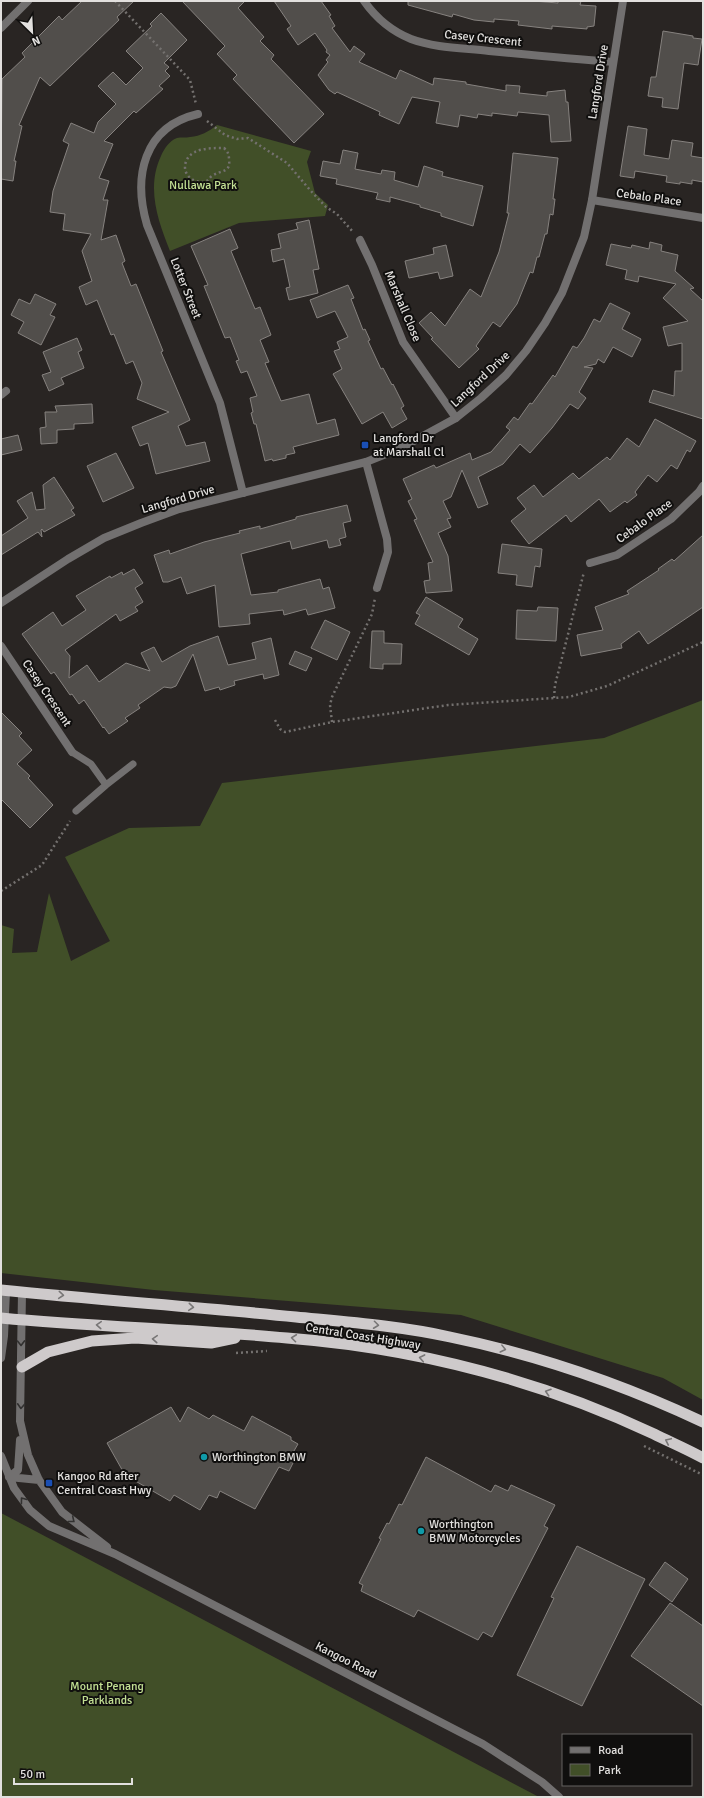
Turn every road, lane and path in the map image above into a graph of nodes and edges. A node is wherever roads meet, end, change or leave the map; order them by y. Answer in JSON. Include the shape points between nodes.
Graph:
{"nodes":[{"id":1,"x":28,"y":1,"type":"edge"},
{"id":2,"x":115,"y":1,"type":"edge"},
{"id":3,"x":364,"y":1,"type":"edge"},
{"id":4,"x":623,"y":1,"type":"edge"},
{"id":5,"x":1,"y":28,"type":"edge"},
{"id":6,"x":614,"y":62,"type":"junction"},
{"id":7,"x":198,"y":114,"type":"junction"},
{"id":8,"x":229,"y":157,"type":"joint"},
{"id":9,"x":592,"y":200,"type":"junction"},
{"id":10,"x":703,"y":218,"type":"edge"},
{"id":11,"x":360,"y":240,"type":"joint"},
{"id":12,"x":456,"y":418,"type":"junction"},
{"id":13,"x":366,"y":462,"type":"junction"},
{"id":14,"x":703,"y":486,"type":"edge"},
{"id":15,"x":243,"y":493,"type":"junction"},
{"id":16,"x":590,"y":563,"type":"joint"},
{"id":17,"x":377,"y":588,"type":"joint"},
{"id":18,"x":1,"y":603,"type":"edge"},
{"id":19,"x":703,"y":642,"type":"edge"},
{"id":20,"x":1,"y":646,"type":"edge"},
{"id":21,"x":554,"y":698,"type":"junction"},
{"id":22,"x":275,"y":720,"type":"dead end"},
{"id":23,"x":332,"y":722,"type":"junction"},
{"id":24,"x":72,"y":752,"type":"joint"},
{"id":25,"x":133,"y":764,"type":"dead end"},
{"id":26,"x":106,"y":785,"type":"junction"},
{"id":27,"x":76,"y":811,"type":"joint"},
{"id":28,"x":1,"y":891,"type":"edge"},
{"id":29,"x":4,"y":1291,"type":"edge"},
{"id":30,"x":22,"y":1292,"type":"junction"},
{"id":31,"x":3,"y":1318,"type":"edge"},
{"id":32,"x":21,"y":1319,"type":"junction"},
{"id":33,"x":250,"y":1335,"type":"junction"},
{"id":34,"x":274,"y":1351,"type":"dead end"},
{"id":35,"x":229,"y":1353,"type":"dead end"},
{"id":36,"x":1,"y":1358,"type":"edge"},
{"id":37,"x":22,"y":1367,"type":"junction"},
{"id":38,"x":20,"y":1421,"type":"junction"},
{"id":39,"x":703,"y":1422,"type":"edge"},
{"id":40,"x":641,"y":1444,"type":"dead end"},
{"id":41,"x":1,"y":1456,"type":"edge"},
{"id":42,"x":703,"y":1458,"type":"edge"},
{"id":43,"x":703,"y":1475,"type":"edge"},
{"id":44,"x":9,"y":1477,"type":"junction"},
{"id":45,"x":39,"y":1480,"type":"junction"},
{"id":46,"x":115,"y":1554,"type":"junction"},
{"id":47,"x":559,"y":1797,"type":"edge"}],
"edges":[{"from":1,"to":5,"type":"street"},
{"from":2,"to":7,"type":"path","via":[[190,80]]},
{"from":3,"to":6,"type":"street","name":"Casey Crescent","via":[[383,24],[422,43]]},
{"from":4,"to":6,"type":"street","name":"Langford Drive"},
{"from":6,"to":9,"type":"street","name":"Langford Drive"},
{"from":7,"to":11,"type":"path","via":[[225,135],[237,139],[248,138],[287,163]]},
{"from":7,"to":15,"type":"street","name":"Lotter Street","via":[[172,124],[156,139],[143,172],[142,206],[220,403]]},
{"from":8,"to":8,"type":"path","via":[[228,169],[214,174],[208,181],[194,181],[186,175],[187,162],[195,152],[224,148]]},
{"from":9,"to":10,"type":"street","name":"Cebalo Place"},
{"from":9,"to":12,"type":"street","name":"Langford Drive","via":[[584,237],[575,262],[545,323],[506,375]]},
{"from":11,"to":12,"type":"street","name":"Marshall Close","via":[[403,342]]},
{"from":12,"to":13,"type":"street","name":"Langford Drive","via":[[422,438]]},
{"from":13,"to":15,"type":"street","name":"Langford Drive"},
{"from":13,"to":17,"type":"street","via":[[387,539],[388,552]]},
{"from":14,"to":16,"type":"street","name":"Cebalo Place","via":[[671,519],[617,555]]},
{"from":15,"to":18,"type":"street","name":"Langford Drive","via":[[179,509],[110,535]]},
{"from":16,"to":21,"type":"path","via":[[583,574],[554,685]]},
{"from":17,"to":23,"type":"path","via":[[372,614],[332,697]]},
{"from":19,"to":21,"type":"path","via":[[607,686],[569,697]]},
{"from":20,"to":24,"type":"street","name":"Casey Crescent"},
{"from":21,"to":23,"type":"path","via":[[448,705]]},
{"from":22,"to":23,"type":"path","via":[[285,732]]},
{"from":24,"to":26,"type":"lane","via":[[91,764]]},
{"from":25,"to":26,"type":"lane"},
{"from":26,"to":27,"type":"lane"},
{"from":27,"to":28,"type":"path","via":[[42,865]]},
{"from":29,"to":30,"type":"highway","name":"Central Coast Highway"},
{"from":29,"to":31,"type":"street"},
{"from":30,"to":32,"type":"street","name":"Kangoo Road"},
{"from":30,"to":39,"type":"highway","name":"Central Coast Highway","one_way":true,"via":[[368,1324],[450,1336],[562,1365],[616,1384]]},
{"from":31,"to":32,"type":"highway","name":"Central Coast Highway"},
{"from":31,"to":36,"type":"street"},
{"from":33,"to":32,"type":"highway","name":"Central Coast Highway","one_way":true},
{"from":32,"to":37,"type":"street","name":"Kangoo Road","one_way":true},
{"from":33,"to":37,"type":"highway","one_way":true,"via":[[210,1343],[135,1338],[92,1341],[48,1352]]},
{"from":42,"to":33,"type":"highway","name":"Central Coast Highway","one_way":true,"via":[[622,1420],[494,1374],[374,1348]]},
{"from":34,"to":35,"type":"path"},
{"from":37,"to":38,"type":"street","name":"Kangoo Road","one_way":true},
{"from":38,"to":44,"type":"street","via":[[18,1470]]},
{"from":38,"to":45,"type":"street","name":"Kangoo Road","via":[[28,1455]]},
{"from":40,"to":43,"type":"path"},
{"from":41,"to":44,"type":"street","name":"Kangoo Road"},
{"from":44,"to":45,"type":"street"},
{"from":46,"to":44,"type":"street","name":"Kangoo Road","one_way":true,"via":[[49,1526],[30,1510]]},
{"from":45,"to":46,"type":"street","name":"Kangoo Road","one_way":true,"via":[[62,1512]]},
{"from":46,"to":47,"type":"street","name":"Kangoo Road","via":[[483,1744],[542,1782]]}]}
